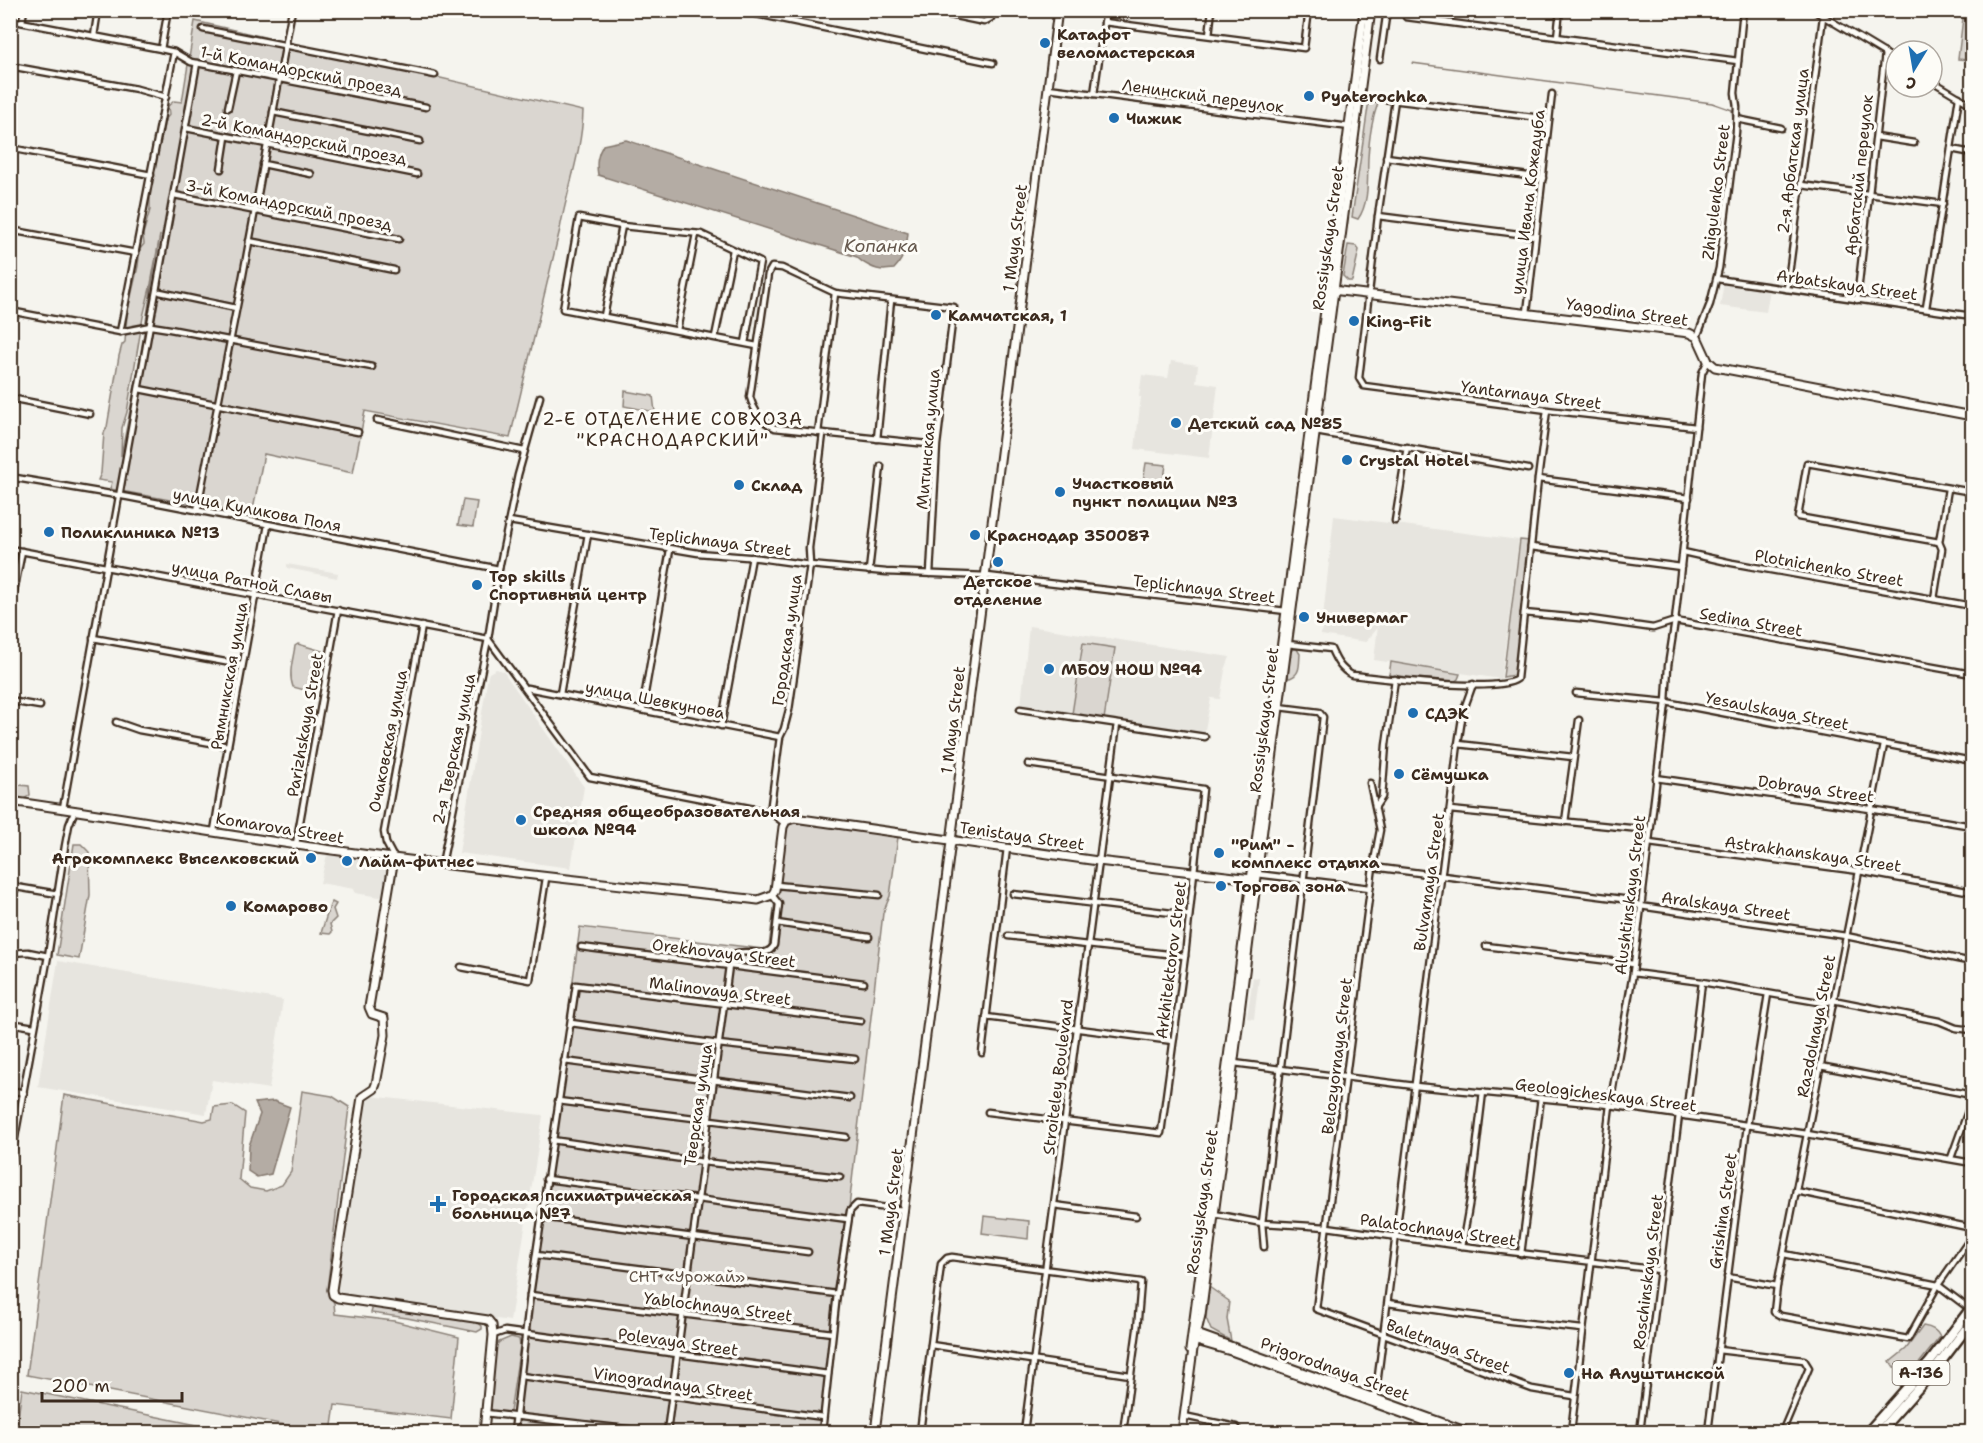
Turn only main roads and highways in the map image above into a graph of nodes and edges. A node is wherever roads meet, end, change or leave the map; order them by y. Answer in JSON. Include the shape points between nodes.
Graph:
{"nodes":[{"id":1,"x":1972,"y":1309,"type":"edge"},
{"id":2,"x":1972,"y":1321,"type":"edge"},
{"id":3,"x":1868,"y":1432,"type":"edge"},
{"id":4,"x":1879,"y":1432,"type":"edge"}],
"edges":[{"from":1,"to":3,"type":"highway","number":"А-136"},
{"from":2,"to":4,"type":"highway","number":"А-136"}]}
